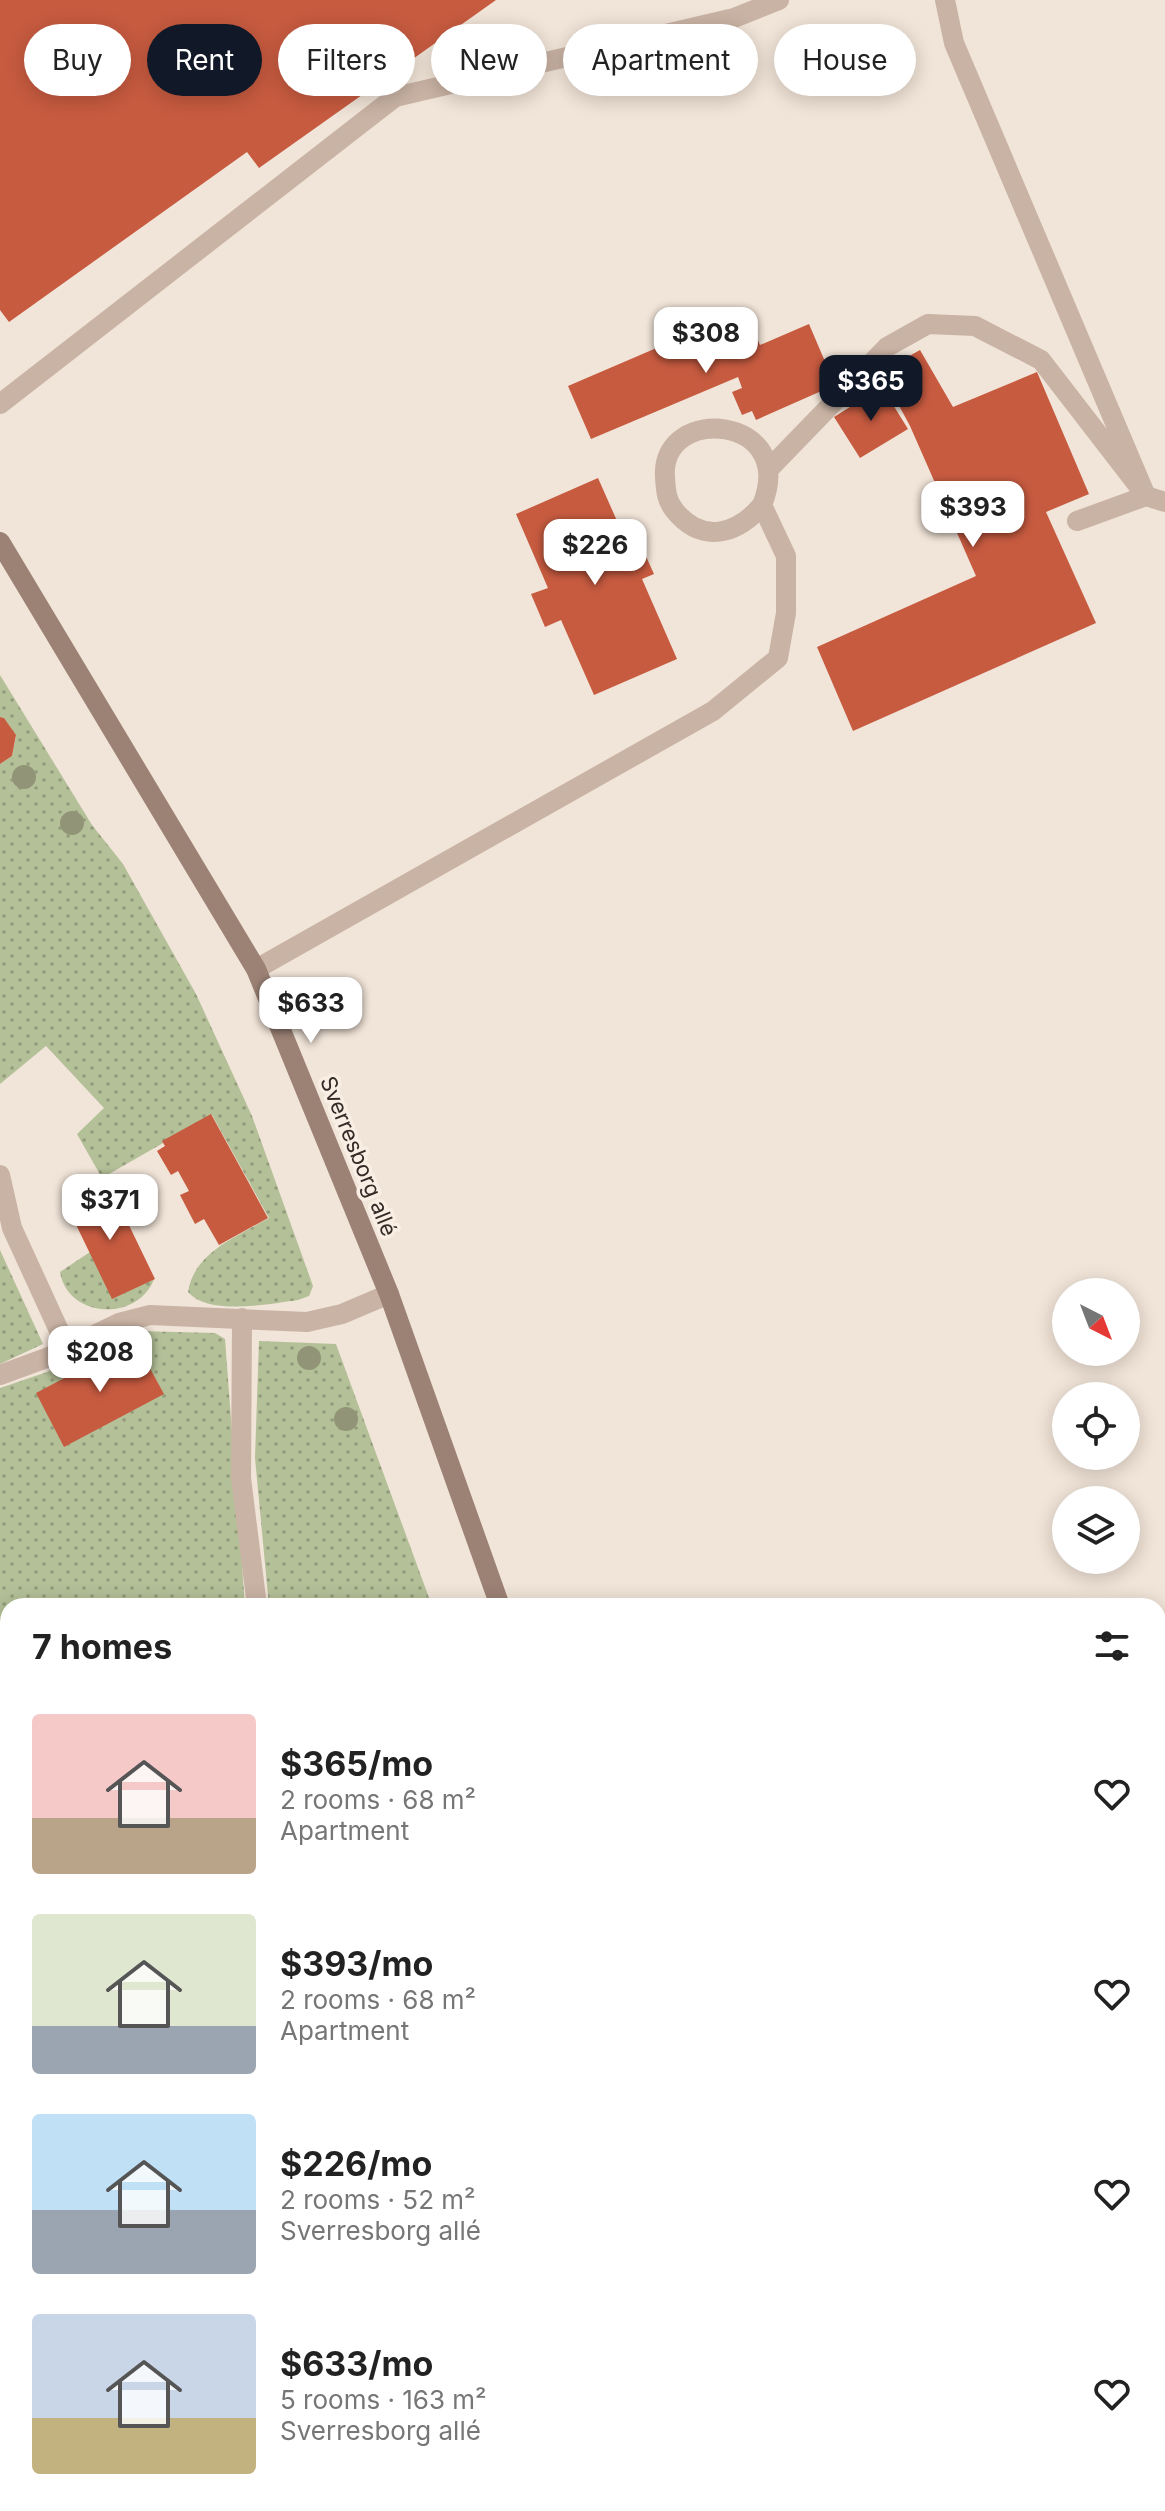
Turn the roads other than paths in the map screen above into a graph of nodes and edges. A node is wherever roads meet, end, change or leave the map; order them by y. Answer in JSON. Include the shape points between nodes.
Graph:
{"nodes":[{"id":1,"x":779,"y":0,"type":"edge"},
{"id":2,"x":945,"y":0,"type":"edge"},
{"id":3,"x":0,"y":404,"type":"edge"},
{"id":4,"x":768,"y":470,"type":"junction"},
{"id":5,"x":1156,"y":499,"type":"edge"},
{"id":6,"x":762,"y":505,"type":"junction"},
{"id":7,"x":1077,"y":521,"type":"dead end"},
{"id":8,"x":0,"y":542,"type":"edge"},
{"id":9,"x":256,"y":969,"type":"junction"},
{"id":10,"x":0,"y":1175,"type":"edge"},
{"id":11,"x":389,"y":1294,"type":"junction"},
{"id":12,"x":242,"y":1318,"type":"junction"},
{"id":13,"x":67,"y":1348,"type":"junction"},
{"id":14,"x":0,"y":1375,"type":"edge"},
{"id":15,"x":256,"y":1598,"type":"edge"},
{"id":16,"x":497,"y":1598,"type":"edge"}],
"edges":[{"from":1,"to":3,"type":"lane","via":[[734,18],[395,97]]},
{"from":2,"to":5,"type":"lane","via":[[954,43]]},
{"from":4,"to":5,"type":"lane","via":[[887,347],[928,324],[975,326],[1041,360]]},
{"from":4,"to":6,"type":"lane"},
{"from":4,"to":6,"type":"lane","via":[[750,439],[731,429],[699,430],[678,442],[664,465],[667,500],[685,524],[723,533],[749,521]]},
{"from":5,"to":7,"type":"lane"},
{"from":6,"to":9,"type":"lane","via":[[786,556],[786,613],[778,658],[713,711]]},
{"from":8,"to":9,"type":"street","name":"Sverresborg allé"},
{"from":9,"to":11,"type":"street","name":"Sverresborg allé"},
{"from":10,"to":13,"type":"lane","via":[[12,1228]]},
{"from":11,"to":12,"type":"lane","via":[[307,1322]]},
{"from":11,"to":16,"type":"street","name":"Sverresborg allé"},
{"from":12,"to":13,"type":"lane","via":[[150,1315],[119,1323]]},
{"from":12,"to":15,"type":"lane","via":[[241,1478]]},
{"from":13,"to":14,"type":"lane"}]}
